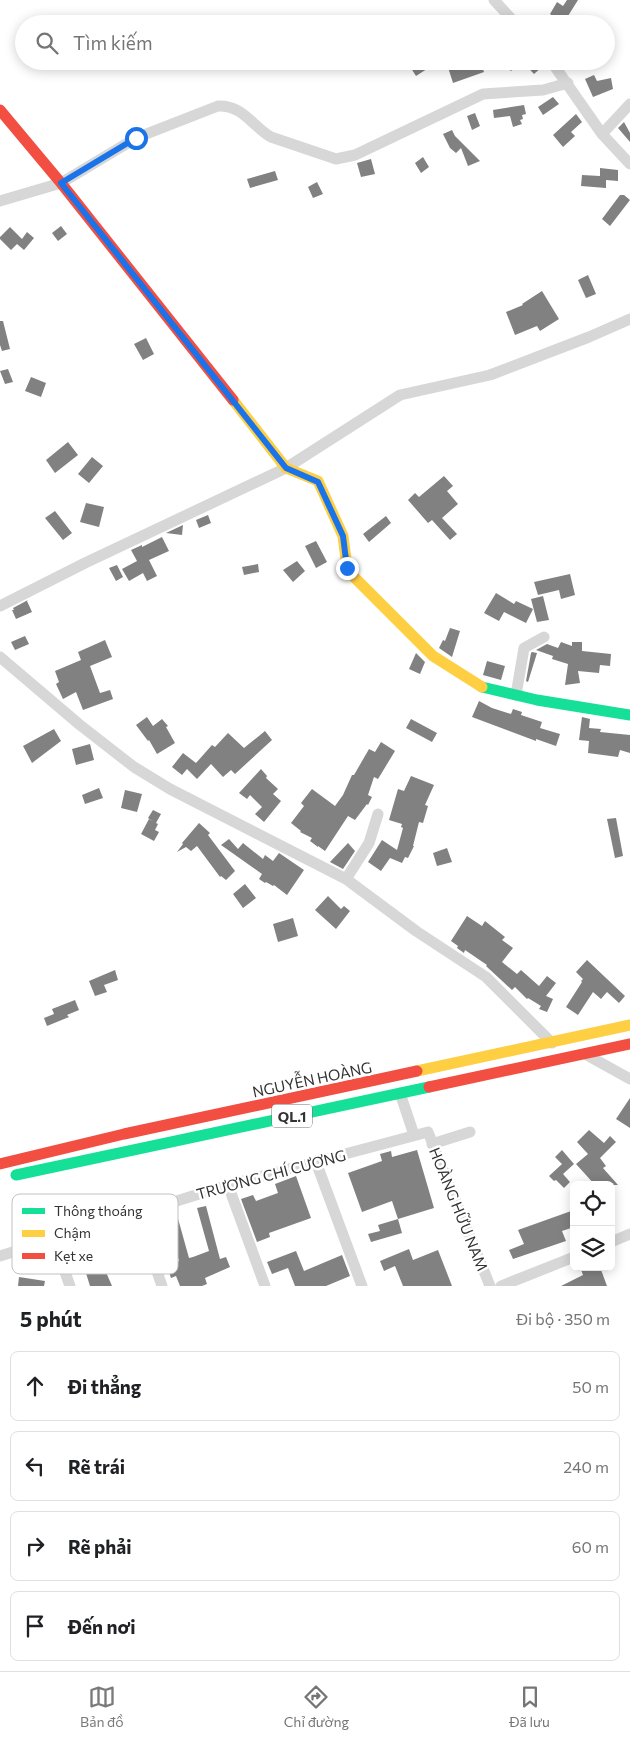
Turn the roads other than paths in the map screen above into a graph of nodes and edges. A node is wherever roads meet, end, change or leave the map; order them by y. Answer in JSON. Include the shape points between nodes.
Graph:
{"nodes":[{"id":1,"x":494,"y":0,"type":"edge"},
{"id":2,"x":508,"y":15,"type":"edge"},
{"id":3,"x":558,"y":70,"type":"edge"},
{"id":4,"x":568,"y":84,"type":"junction"},
{"id":5,"x":630,"y":104,"type":"edge"},
{"id":6,"x":0,"y":110,"type":"edge"},
{"id":7,"x":602,"y":134,"type":"junction"},
{"id":8,"x":630,"y":164,"type":"edge"},
{"id":9,"x":61,"y":183,"type":"junction"},
{"id":10,"x":0,"y":201,"type":"edge"},
{"id":11,"x":630,"y":318,"type":"edge"},
{"id":12,"x":286,"y":468,"type":"junction"},
{"id":13,"x":0,"y":606,"type":"edge"},
{"id":14,"x":544,"y":637,"type":"dead end"},
{"id":15,"x":0,"y":657,"type":"edge"},
{"id":16,"x":516,"y":695,"type":"junction"},
{"id":17,"x":630,"y":715,"type":"edge"},
{"id":18,"x":378,"y":814,"type":"dead end"},
{"id":19,"x":346,"y":879,"type":"junction"},
{"id":20,"x":630,"y":1025,"type":"edge"},
{"id":21,"x":552,"y":1043,"type":"junction"},
{"id":22,"x":630,"y":1044,"type":"edge"},
{"id":23,"x":585,"y":1054,"type":"junction"},
{"id":24,"x":630,"y":1079,"type":"edge"},
{"id":25,"x":400,"y":1093,"type":"junction"},
{"id":26,"x":428,"y":1132,"type":"joint"},
{"id":27,"x":470,"y":1132,"type":"dead end"},
{"id":28,"x":414,"y":1135,"type":"junction"},
{"id":29,"x":432,"y":1144,"type":"junction"},
{"id":30,"x":316,"y":1162,"type":"junction"},
{"id":31,"x":0,"y":1164,"type":"edge"},
{"id":32,"x":0,"y":1178,"type":"edge"},
{"id":33,"x":228,"y":1185,"type":"junction"},
{"id":34,"x":178,"y":1201,"type":"edge"},
{"id":35,"x":630,"y":1234,"type":"edge"},
{"id":36,"x":615,"y":1240,"type":"edge"},
{"id":37,"x":12,"y":1252,"type":"edge"},
{"id":38,"x":0,"y":1256,"type":"edge"},
{"id":39,"x":570,"y":1259,"type":"edge"},
{"id":40,"x":66,"y":1274,"type":"edge"},
{"id":41,"x":158,"y":1274,"type":"edge"},
{"id":42,"x":70,"y":1286,"type":"edge"},
{"id":43,"x":162,"y":1286,"type":"edge"},
{"id":44,"x":266,"y":1286,"type":"edge"},
{"id":45,"x":362,"y":1286,"type":"edge"},
{"id":46,"x":490,"y":1286,"type":"edge"},
{"id":47,"x":501,"y":1286,"type":"edge"}],
"edges":[{"from":1,"to":2,"type":"street"},
{"from":3,"to":4,"type":"street"},
{"from":4,"to":7,"type":"street"},
{"from":4,"to":9,"type":"street","via":[[542,90],[483,94],[343,159],[276,140],[240,111],[218,106],[136,138]]},
{"from":5,"to":7,"type":"street"},
{"from":6,"to":9,"type":"main road"},
{"from":7,"to":8,"type":"street"},
{"from":9,"to":10,"type":"street"},
{"from":9,"to":12,"type":"main road"},
{"from":11,"to":12,"type":"street","via":[[490,375],[400,395]]},
{"from":12,"to":13,"type":"street"},
{"from":12,"to":16,"type":"main road","via":[[318,482],[343,536],[347,568],[433,656],[479,686]]},
{"from":14,"to":16,"type":"street","via":[[524,648]]},
{"from":15,"to":19,"type":"street","via":[[134,767]]},
{"from":16,"to":17,"type":"main road"},
{"from":18,"to":19,"type":"street","via":[[368,843]]},
{"from":19,"to":21,"type":"street","via":[[486,977]]},
{"from":20,"to":21,"type":"main road","name":"NGUYỄN HOÀNG","number":"QL.1"},
{"from":21,"to":31,"type":"main road","name":"NGUYỄN HOÀNG","number":"QL.1","via":[[124,1134]]},
{"from":22,"to":23,"type":"main road","number":"QL.1"},
{"from":23,"to":24,"type":"street"},
{"from":23,"to":25,"type":"main road","number":"QL.1"},
{"from":25,"to":28,"type":"street"},
{"from":25,"to":32,"type":"main road","number":"QL.1"},
{"from":26,"to":28,"type":"street","name":"TRƯƠNG CHÍ CƯƠNG"},
{"from":26,"to":29,"type":"street","name":"HOÀNG HỮU NAM"},
{"from":27,"to":29,"type":"street"},
{"from":28,"to":30,"type":"street","name":"TRƯƠNG CHÍ CƯƠNG"},
{"from":29,"to":46,"type":"street","name":"HOÀNG HỮU NAM"},
{"from":30,"to":33,"type":"street","name":"TRƯƠNG CHÍ CƯƠNG"},
{"from":30,"to":45,"type":"street"},
{"from":33,"to":34,"type":"street","name":"TRƯƠNG CHÍ CƯƠNG"},
{"from":33,"to":44,"type":"street"},
{"from":35,"to":36,"type":"street"},
{"from":37,"to":38,"type":"street","name":"TRƯƠNG CHÍ CƯƠNG"},
{"from":39,"to":47,"type":"street"},
{"from":40,"to":42,"type":"street"},
{"from":41,"to":43,"type":"street"}]}
